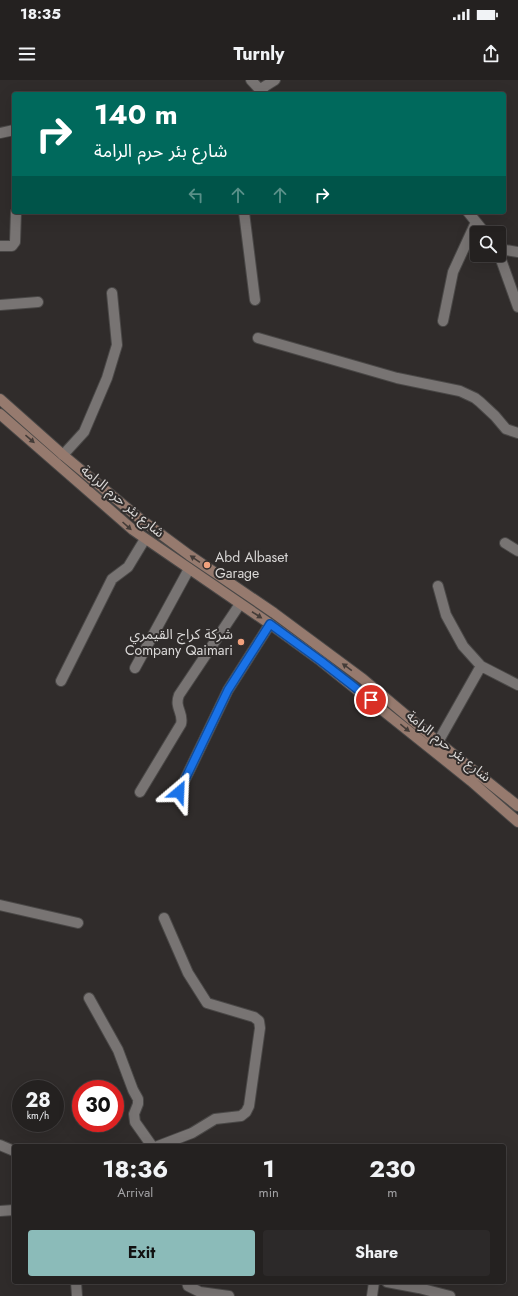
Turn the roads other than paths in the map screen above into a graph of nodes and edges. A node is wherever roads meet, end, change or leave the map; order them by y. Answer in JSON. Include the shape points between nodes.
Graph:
{"nodes":[{"id":1,"x":251,"y":80,"type":"edge"},
{"id":2,"x":276,"y":80,"type":"edge"},
{"id":3,"x":260,"y":92,"type":"edge"},
{"id":4,"x":12,"y":130,"type":"edge"},
{"id":5,"x":0,"y":133,"type":"edge"},
{"id":6,"x":16,"y":214,"type":"edge"},
{"id":7,"x":244,"y":214,"type":"edge"},
{"id":8,"x":470,"y":214,"type":"edge"},
{"id":9,"x":476,"y":222,"type":"junction"},
{"id":10,"x":479,"y":226,"type":"edge"},
{"id":11,"x":0,"y":246,"type":"edge"},
{"id":12,"x":506,"y":250,"type":"edge"},
{"id":13,"x":518,"y":252,"type":"edge"},
{"id":14,"x":502,"y":262,"type":"edge"},
{"id":15,"x":112,"y":293,"type":"dead end"},
{"id":16,"x":255,"y":300,"type":"dead end"},
{"id":17,"x":38,"y":302,"type":"dead end"},
{"id":18,"x":0,"y":305,"type":"edge"},
{"id":19,"x":518,"y":308,"type":"edge"},
{"id":20,"x":443,"y":321,"type":"dead end"},
{"id":21,"x":258,"y":338,"type":"dead end"},
{"id":22,"x":0,"y":399,"type":"edge"},
{"id":23,"x":0,"y":414,"type":"edge"},
{"id":24,"x":518,"y":433,"type":"edge"},
{"id":25,"x":63,"y":455,"type":"junction"},
{"id":26,"x":145,"y":539,"type":"junction"},
{"id":27,"x":505,"y":543,"type":"dead end"},
{"id":28,"x":518,"y":551,"type":"edge"},
{"id":29,"x":189,"y":569,"type":"junction"},
{"id":30,"x":438,"y":586,"type":"dead end"},
{"id":31,"x":240,"y":604,"type":"junction"},
{"id":32,"x":270,"y":624,"type":"junction"},
{"id":33,"x":482,"y":666,"type":"junction"},
{"id":34,"x":135,"y":668,"type":"dead end"},
{"id":35,"x":61,"y":681,"type":"dead end"},
{"id":36,"x":518,"y":685,"type":"edge"},
{"id":37,"x":438,"y":742,"type":"junction"},
{"id":38,"x":140,"y":792,"type":"dead end"},
{"id":39,"x":179,"y":792,"type":"dead end"},
{"id":40,"x":518,"y":806,"type":"edge"},
{"id":41,"x":518,"y":822,"type":"edge"},
{"id":42,"x":0,"y":905,"type":"edge"},
{"id":43,"x":164,"y":918,"type":"dead end"},
{"id":44,"x":78,"y":923,"type":"dead end"},
{"id":45,"x":90,"y":998,"type":"dead end"},
{"id":46,"x":0,"y":1144,"type":"edge"},
{"id":47,"x":151,"y":1144,"type":"edge"},
{"id":48,"x":163,"y":1144,"type":"edge"},
{"id":49,"x":12,"y":1150,"type":"edge"},
{"id":50,"x":12,"y":1210,"type":"edge"},
{"id":51,"x":0,"y":1211,"type":"edge"},
{"id":52,"x":76,"y":1284,"type":"edge"},
{"id":53,"x":188,"y":1284,"type":"edge"},
{"id":54,"x":374,"y":1284,"type":"edge"},
{"id":55,"x":398,"y":1284,"type":"edge"},
{"id":56,"x":78,"y":1296,"type":"edge"},
{"id":57,"x":229,"y":1296,"type":"edge"},
{"id":58,"x":372,"y":1296,"type":"edge"},
{"id":59,"x":450,"y":1296,"type":"edge"}],
"edges":[{"from":1,"to":3,"type":"street"},
{"from":2,"to":3,"type":"street"},
{"from":4,"to":5,"type":"street"},
{"from":6,"to":11,"type":"street","via":[[16,242],[11,246]]},
{"from":7,"to":16,"type":"street"},
{"from":8,"to":9,"type":"street"},
{"from":9,"to":10,"type":"street"},
{"from":9,"to":20,"type":"street","via":[[453,272]]},
{"from":12,"to":13,"type":"street"},
{"from":14,"to":19,"type":"street"},
{"from":15,"to":25,"type":"street","via":[[117,344],[107,378],[84,432]]},
{"from":17,"to":18,"type":"street"},
{"from":21,"to":24,"type":"street","via":[[398,378],[460,391],[480,402],[506,429]]},
{"from":22,"to":25,"type":"main road","name":"شارع بئر حرم الرامة"},
{"from":23,"to":26,"type":"main road","name":"شارع بئر حرم الرامة","one_way":true},
{"from":37,"to":25,"type":"main road","name":"شارع بئر حرم الرامة","one_way":true,"via":[[363,679],[139,518]]},
{"from":26,"to":29,"type":"main road","name":"شارع بئر حرم الرامة"},
{"from":26,"to":35,"type":"street","via":[[128,567],[112,579]]},
{"from":27,"to":28,"type":"street"},
{"from":29,"to":31,"type":"main road","name":"شارع بئر حرم الرامة"},
{"from":29,"to":34,"type":"street"},
{"from":30,"to":33,"type":"street","via":[[446,615],[463,646]]},
{"from":31,"to":32,"type":"main road","name":"شارع بئر حرم الرامة","one_way":true},
{"from":31,"to":38,"type":"street","via":[[179,695],[177,703],[182,718],[181,724]]},
{"from":32,"to":39,"type":"street","via":[[228,690]]},
{"from":32,"to":41,"type":"main road","name":"شارع بئر حرم الرامة","one_way":true,"via":[[371,700]]},
{"from":33,"to":36,"type":"street"},
{"from":33,"to":37,"type":"street"},
{"from":37,"to":40,"type":"main road","name":"شارع بئر حرم الرامة"},
{"from":42,"to":44,"type":"street"},
{"from":43,"to":48,"type":"street","via":[[188,973],[206,1003],[254,1017],[260,1028],[246,1112],[239,1117],[215,1119],[192,1133]]},
{"from":45,"to":47,"type":"street","via":[[118,1050],[138,1099],[134,1114],[135,1122]]},
{"from":46,"to":49,"type":"street"},
{"from":50,"to":51,"type":"street"},
{"from":52,"to":56,"type":"street"},
{"from":53,"to":57,"type":"street","via":[[200,1292]]},
{"from":54,"to":58,"type":"street"},
{"from":55,"to":59,"type":"street"}]}
